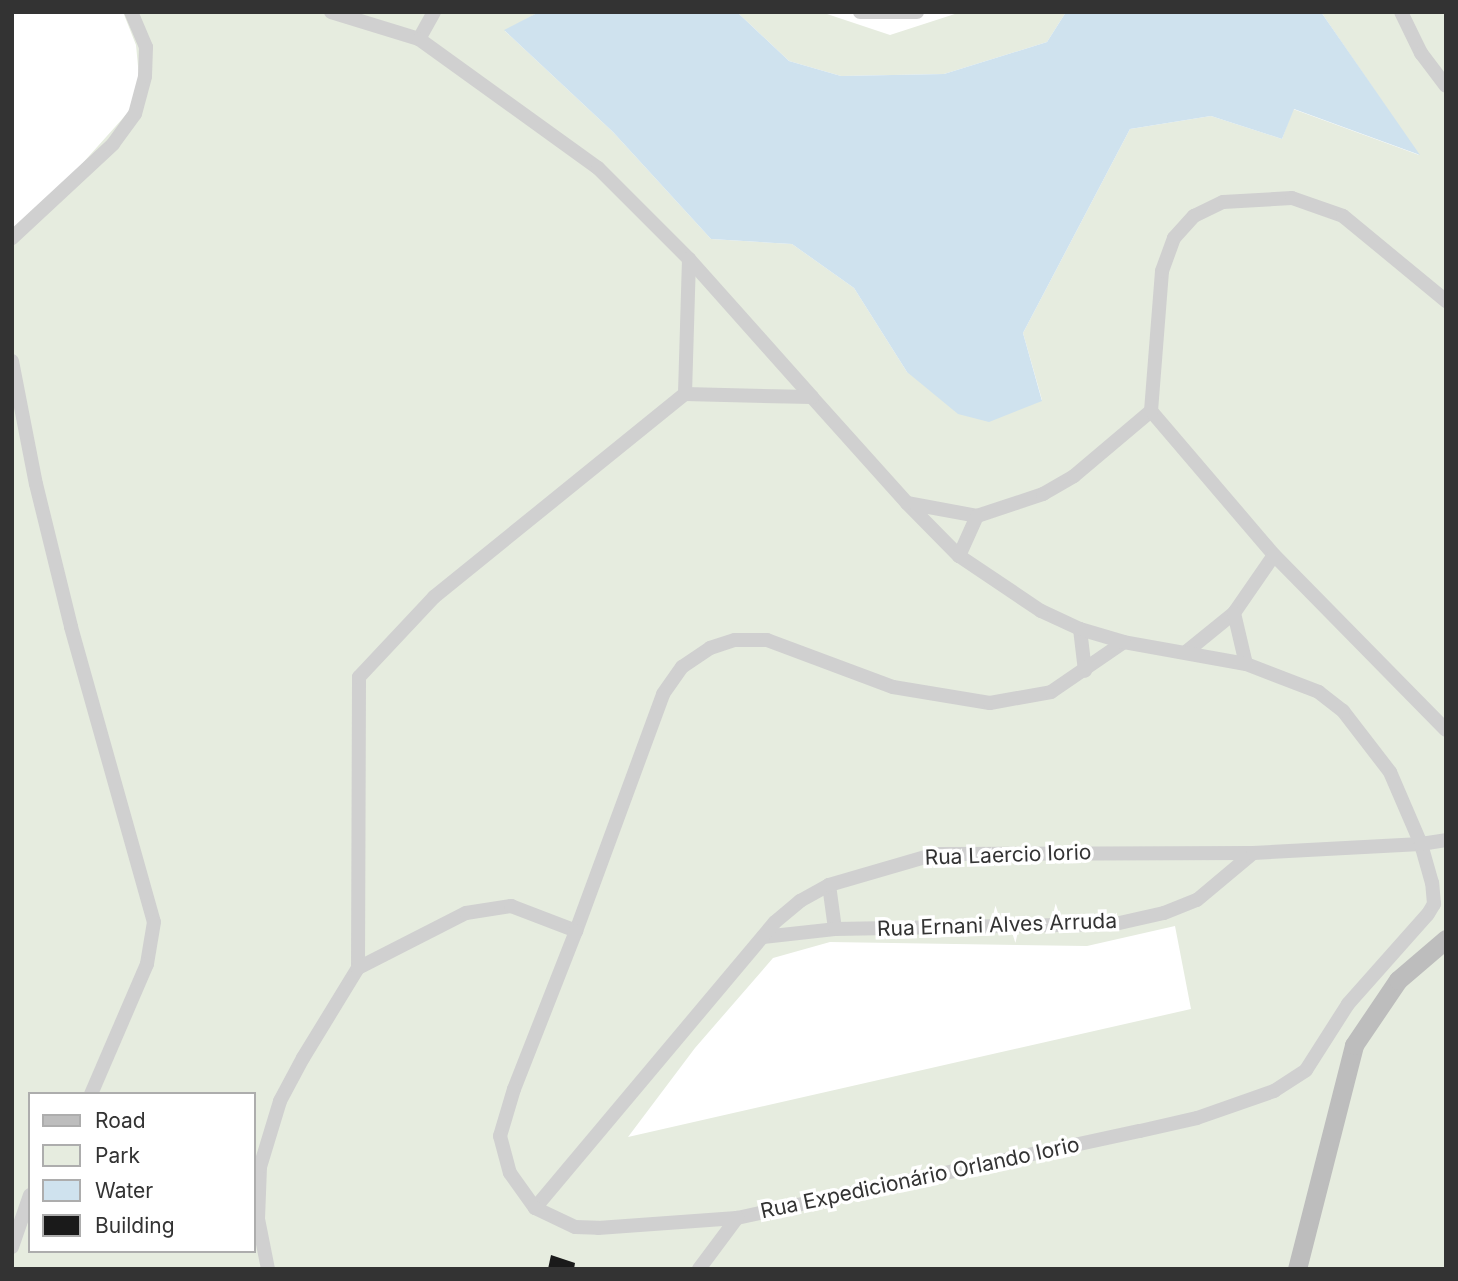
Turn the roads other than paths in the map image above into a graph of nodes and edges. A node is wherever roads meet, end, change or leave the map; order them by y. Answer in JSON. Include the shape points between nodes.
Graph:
{"nodes":[{"id":1,"x":131,"y":12,"type":"edge"},
{"id":2,"x":331,"y":12,"type":"edge"},
{"id":3,"x":434,"y":12,"type":"edge"},
{"id":4,"x":859,"y":12,"type":"edge"},
{"id":5,"x":917,"y":12,"type":"edge"},
{"id":6,"x":1401,"y":12,"type":"edge"},
{"id":7,"x":419,"y":39,"type":"junction"},
{"id":8,"x":1446,"y":86,"type":"edge"},
{"id":9,"x":12,"y":238,"type":"edge"},
{"id":10,"x":689,"y":259,"type":"junction"},
{"id":11,"x":1446,"y":301,"type":"edge"},
{"id":12,"x":12,"y":361,"type":"edge"},
{"id":13,"x":685,"y":394,"type":"junction"},
{"id":14,"x":812,"y":397,"type":"junction"},
{"id":15,"x":1151,"y":411,"type":"junction"},
{"id":16,"x":906,"y":503,"type":"junction"},
{"id":17,"x":977,"y":516,"type":"junction"},
{"id":18,"x":1274,"y":555,"type":"junction"},
{"id":19,"x":959,"y":556,"type":"junction"},
{"id":20,"x":1234,"y":613,"type":"junction"},
{"id":21,"x":1080,"y":629,"type":"junction"},
{"id":22,"x":1124,"y":642,"type":"junction"},
{"id":23,"x":1186,"y":652,"type":"junction"},
{"id":24,"x":1246,"y":664,"type":"junction"},
{"id":25,"x":1085,"y":671,"type":"junction"},
{"id":26,"x":1446,"y":730,"type":"edge"},
{"id":27,"x":1446,"y":840,"type":"edge"},
{"id":28,"x":1421,"y":844,"type":"junction"},
{"id":29,"x":1253,"y":853,"type":"junction"},
{"id":30,"x":830,"y":885,"type":"junction"},
{"id":31,"x":835,"y":929,"type":"junction"},
{"id":32,"x":576,"y":931,"type":"junction"},
{"id":33,"x":763,"y":937,"type":"junction"},
{"id":34,"x":1446,"y":939,"type":"edge"},
{"id":35,"x":358,"y":968,"type":"junction"},
{"id":36,"x":93,"y":1092,"type":"edge"},
{"id":37,"x":28,"y":1201,"type":"edge"},
{"id":38,"x":535,"y":1208,"type":"junction"},
{"id":39,"x":737,"y":1218,"type":"junction"},
{"id":40,"x":12,"y":1247,"type":"edge"},
{"id":41,"x":268,"y":1269,"type":"edge"},
{"id":42,"x":699,"y":1269,"type":"edge"},
{"id":43,"x":1297,"y":1269,"type":"edge"}],
"edges":[{"from":1,"to":9,"type":"street","via":[[141,29],[146,59],[135,114],[113,144]]},
{"from":2,"to":7,"type":"street"},
{"from":3,"to":7,"type":"street"},
{"from":4,"to":5,"type":"street"},
{"from":6,"to":8,"type":"street","via":[[1421,53]]},
{"from":7,"to":10,"type":"street","via":[[582,155]]},
{"from":10,"to":13,"type":"street"},
{"from":10,"to":14,"type":"street"},
{"from":11,"to":15,"type":"street","via":[[1362,229],[1322,206],[1270,196],[1223,202],[1195,216],[1168,250],[1162,271]]},
{"from":12,"to":36,"type":"street","via":[[71,627],[154,922],[147,964]]},
{"from":13,"to":14,"type":"street"},
{"from":13,"to":35,"type":"street","via":[[434,597],[359,677]]},
{"from":14,"to":16,"type":"street"},
{"from":15,"to":17,"type":"street","via":[[1059,486]]},
{"from":15,"to":18,"type":"street"},
{"from":16,"to":17,"type":"street"},
{"from":16,"to":19,"type":"street"},
{"from":17,"to":19,"type":"street"},
{"from":18,"to":20,"type":"street"},
{"from":18,"to":26,"type":"street"},
{"from":19,"to":21,"type":"street","via":[[1033,606]]},
{"from":20,"to":23,"type":"street"},
{"from":20,"to":24,"type":"street"},
{"from":21,"to":22,"type":"street"},
{"from":21,"to":25,"type":"street"},
{"from":22,"to":23,"type":"street"},
{"from":22,"to":25,"type":"street"},
{"from":23,"to":24,"type":"street"},
{"from":24,"to":28,"type":"street","via":[[1306,685],[1343,711],[1398,784]]},
{"from":25,"to":32,"type":"street","via":[[1037,697],[975,703],[893,687],[767,640],[736,640],[710,648],[682,667],[663,694]]},
{"from":27,"to":28,"type":"street","name":"Rua Laercio Iorio"},
{"from":28,"to":29,"type":"street","name":"Rua Laercio Iorio"},
{"from":28,"to":39,"type":"street","name":"Rua Expedicionário Orlando Iorio","via":[[1432,883],[1432,908],[1348,1004],[1298,1077],[1274,1091],[1197,1118]]},
{"from":29,"to":30,"type":"street","name":"Rua Laercio Iorio","via":[[936,854]]},
{"from":29,"to":31,"type":"street","name":"Rua Ernani Alves Arruda","via":[[1197,900],[1141,919],[1058,927]]},
{"from":30,"to":31,"type":"street"},
{"from":30,"to":33,"type":"street","name":"Rua Laercio Iorio","via":[[787,910]]},
{"from":31,"to":33,"type":"street","name":"Rua Ernani Alves Arruda"},
{"from":32,"to":35,"type":"street","via":[[527,910],[491,907],[443,922]]},
{"from":32,"to":38,"type":"street","via":[[513,1088],[500,1136],[510,1174]]},
{"from":33,"to":38,"type":"street","name":"Rua Laercio Iorio"},
{"from":34,"to":43,"type":"street","via":[[1398,980],[1354,1045]]},
{"from":35,"to":41,"type":"street","via":[[303,1058],[269,1132],[257,1192]]},
{"from":37,"to":40,"type":"street"},
{"from":38,"to":39,"type":"street","name":"Rua Expedicionário Orlando Iorio","via":[[558,1222],[586,1228]]},
{"from":39,"to":42,"type":"street"}]}
